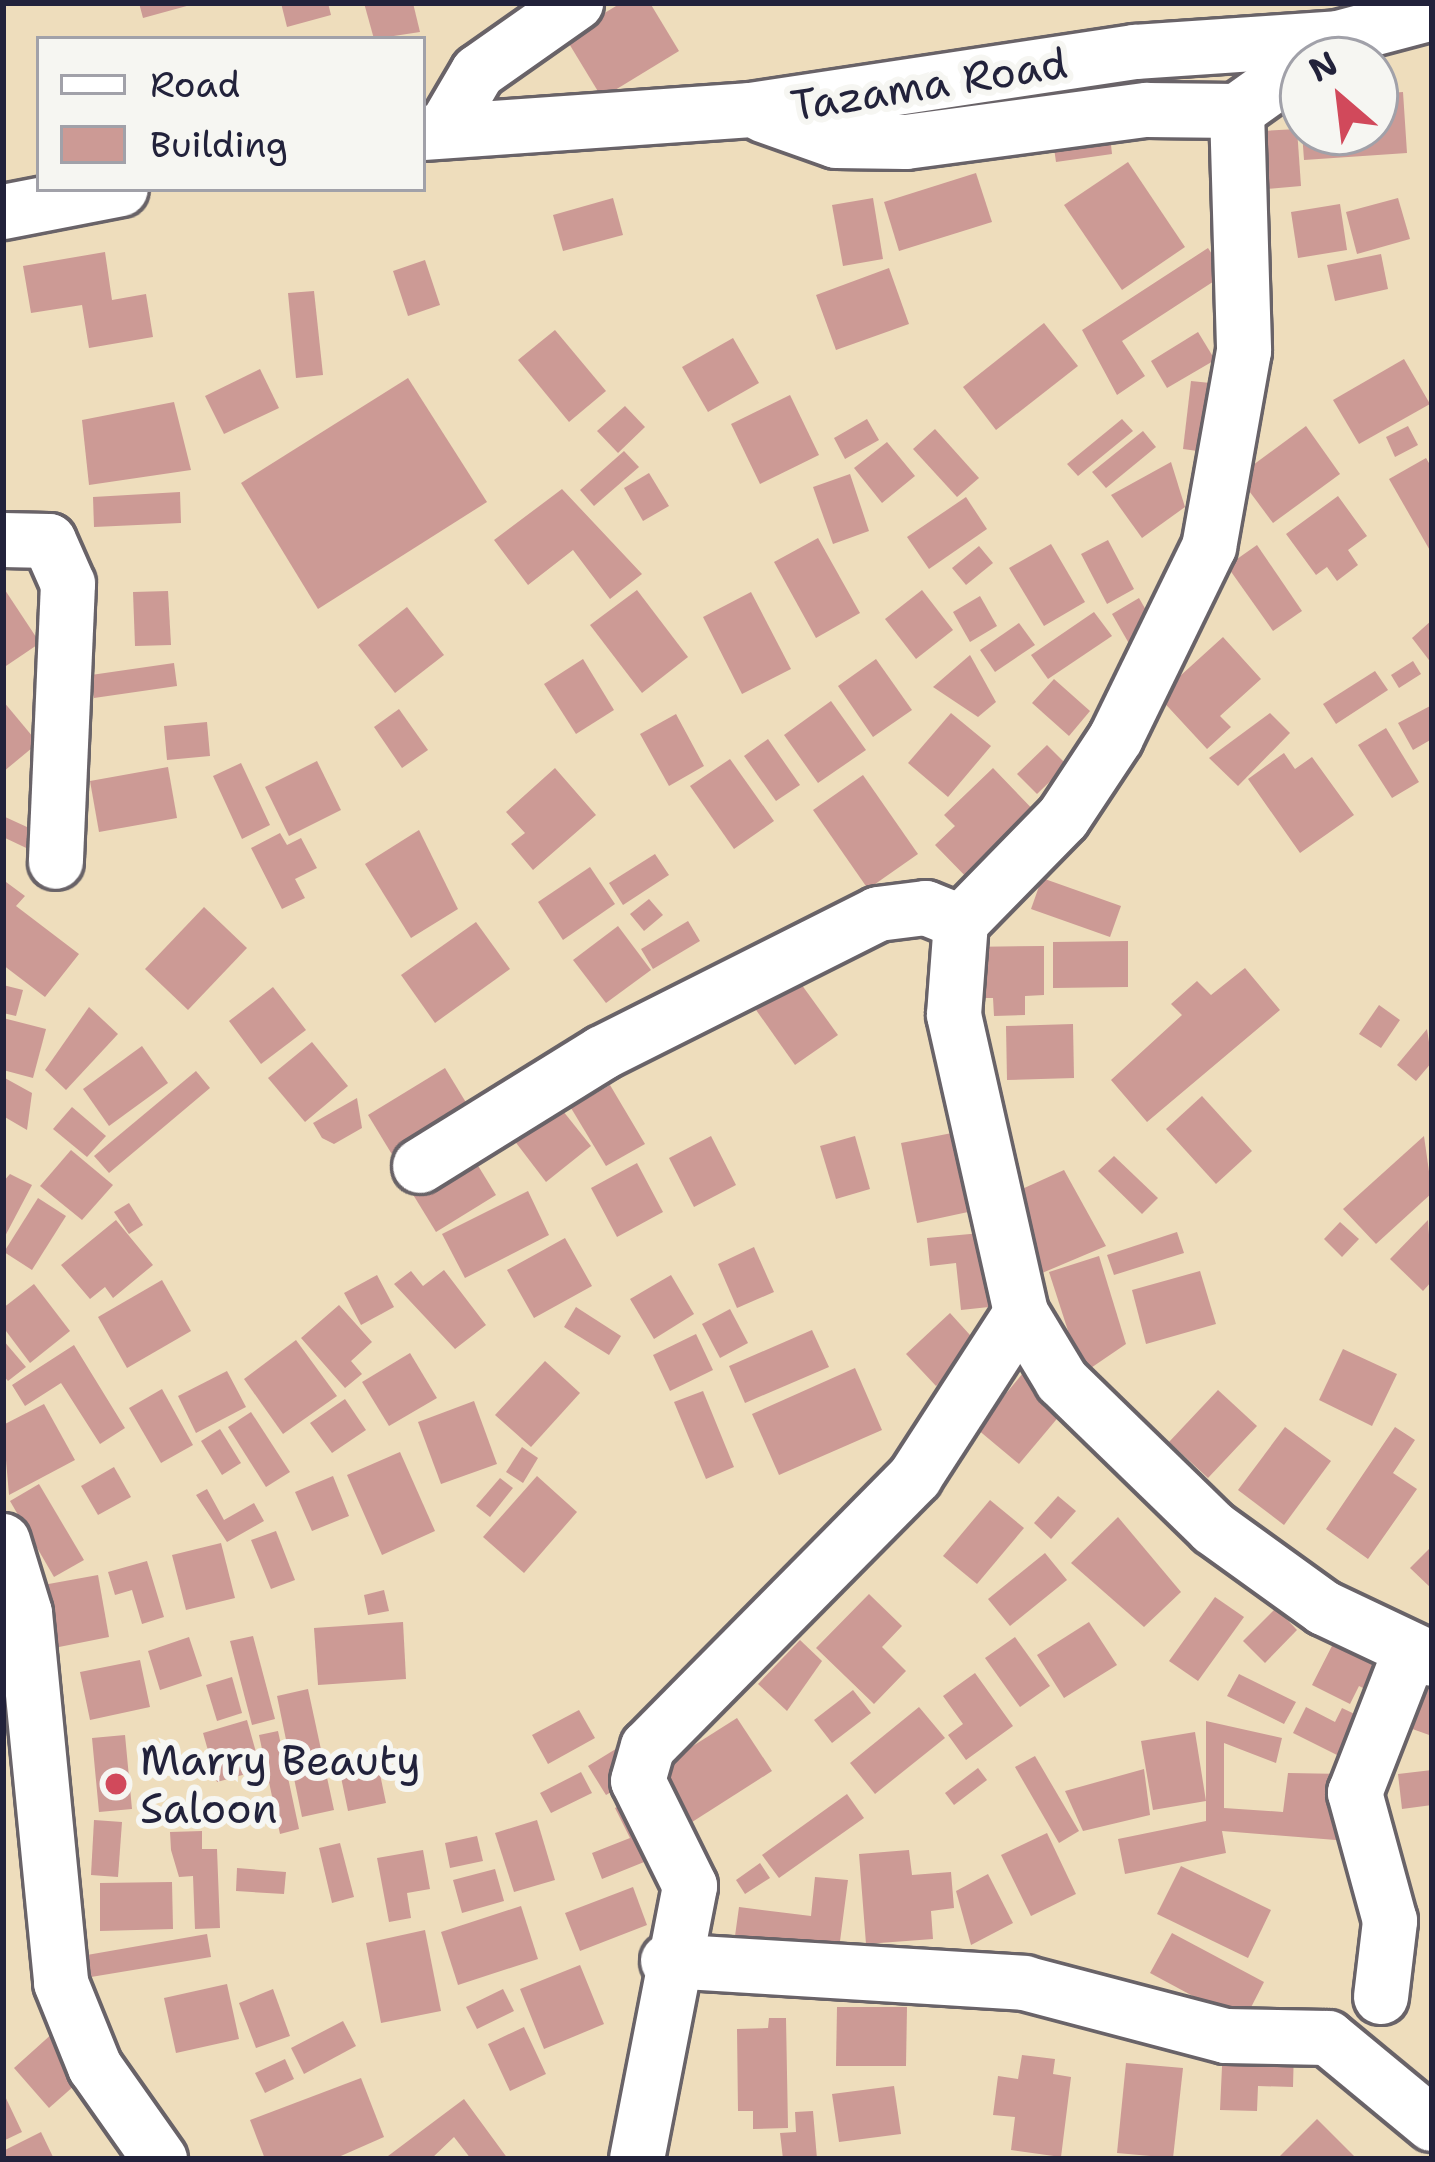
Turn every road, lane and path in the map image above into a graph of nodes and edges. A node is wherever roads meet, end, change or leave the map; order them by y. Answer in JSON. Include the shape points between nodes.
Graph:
{"nodes":[{"id":1,"x":576,"y":3,"type":"edge"},
{"id":2,"x":1432,"y":13,"type":"edge"},
{"id":3,"x":1367,"y":36,"type":"edge"},
{"id":4,"x":1279,"y":54,"type":"edge"},
{"id":5,"x":1279,"y":81,"type":"edge"},
{"id":6,"x":751,"y":110,"type":"junction"},
{"id":7,"x":1237,"y":111,"type":"junction"},
{"id":8,"x":434,"y":132,"type":"edge"},
{"id":9,"x":106,"y":192,"type":"edge"},
{"id":10,"x":3,"y":212,"type":"edge"},
{"id":11,"x":3,"y":540,"type":"edge"},
{"id":12,"x":56,"y":862,"type":"dead end"},
{"id":13,"x":961,"y":922,"type":"junction"},
{"id":14,"x":420,"y":1166,"type":"dead end"},
{"id":15,"x":1021,"y":1313,"type":"junction"},
{"id":16,"x":3,"y":1541,"type":"edge"},
{"id":17,"x":1421,"y":1656,"type":"edge"},
{"id":18,"x":668,"y":1961,"type":"junction"},
{"id":19,"x":1381,"y":1997,"type":"dead end"},
{"id":20,"x":1432,"y":2123,"type":"edge"},
{"id":21,"x":160,"y":2159,"type":"edge"},
{"id":22,"x":637,"y":2159,"type":"edge"}],
"edges":[{"from":1,"to":8,"type":"street","via":[[478,72]]},
{"from":2,"to":3,"type":"street","name":"Tazama Road"},
{"from":4,"to":6,"type":"street","name":"Tazama Road","via":[[1135,52]]},
{"from":5,"to":7,"type":"street"},
{"from":6,"to":7,"type":"street","via":[[836,141],[906,142],[1147,110]]},
{"from":6,"to":8,"type":"street","name":"Tazama Road"},
{"from":7,"to":13,"type":"street","via":[[1244,351],[1208,547],[1103,758],[1050,834]]},
{"from":9,"to":10,"type":"street"},
{"from":11,"to":12,"type":"street","via":[[49,541],[68,584]]},
{"from":13,"to":14,"type":"street","via":[[926,908],[878,914],[602,1053]]},
{"from":13,"to":15,"type":"street","via":[[954,1015]]},
{"from":15,"to":17,"type":"street","via":[[1114,1443],[1324,1607]]},
{"from":15,"to":18,"type":"street","via":[[915,1477],[648,1747],[638,1781],[690,1886]]},
{"from":16,"to":21,"type":"street","via":[[25,1613],[61,1983],[95,2066]]},
{"from":17,"to":19,"type":"street","via":[[1354,1793],[1390,1921]]},
{"from":18,"to":20,"type":"street","via":[[1024,1982],[1226,2036],[1328,2038]]},
{"from":18,"to":22,"type":"street"}]}
